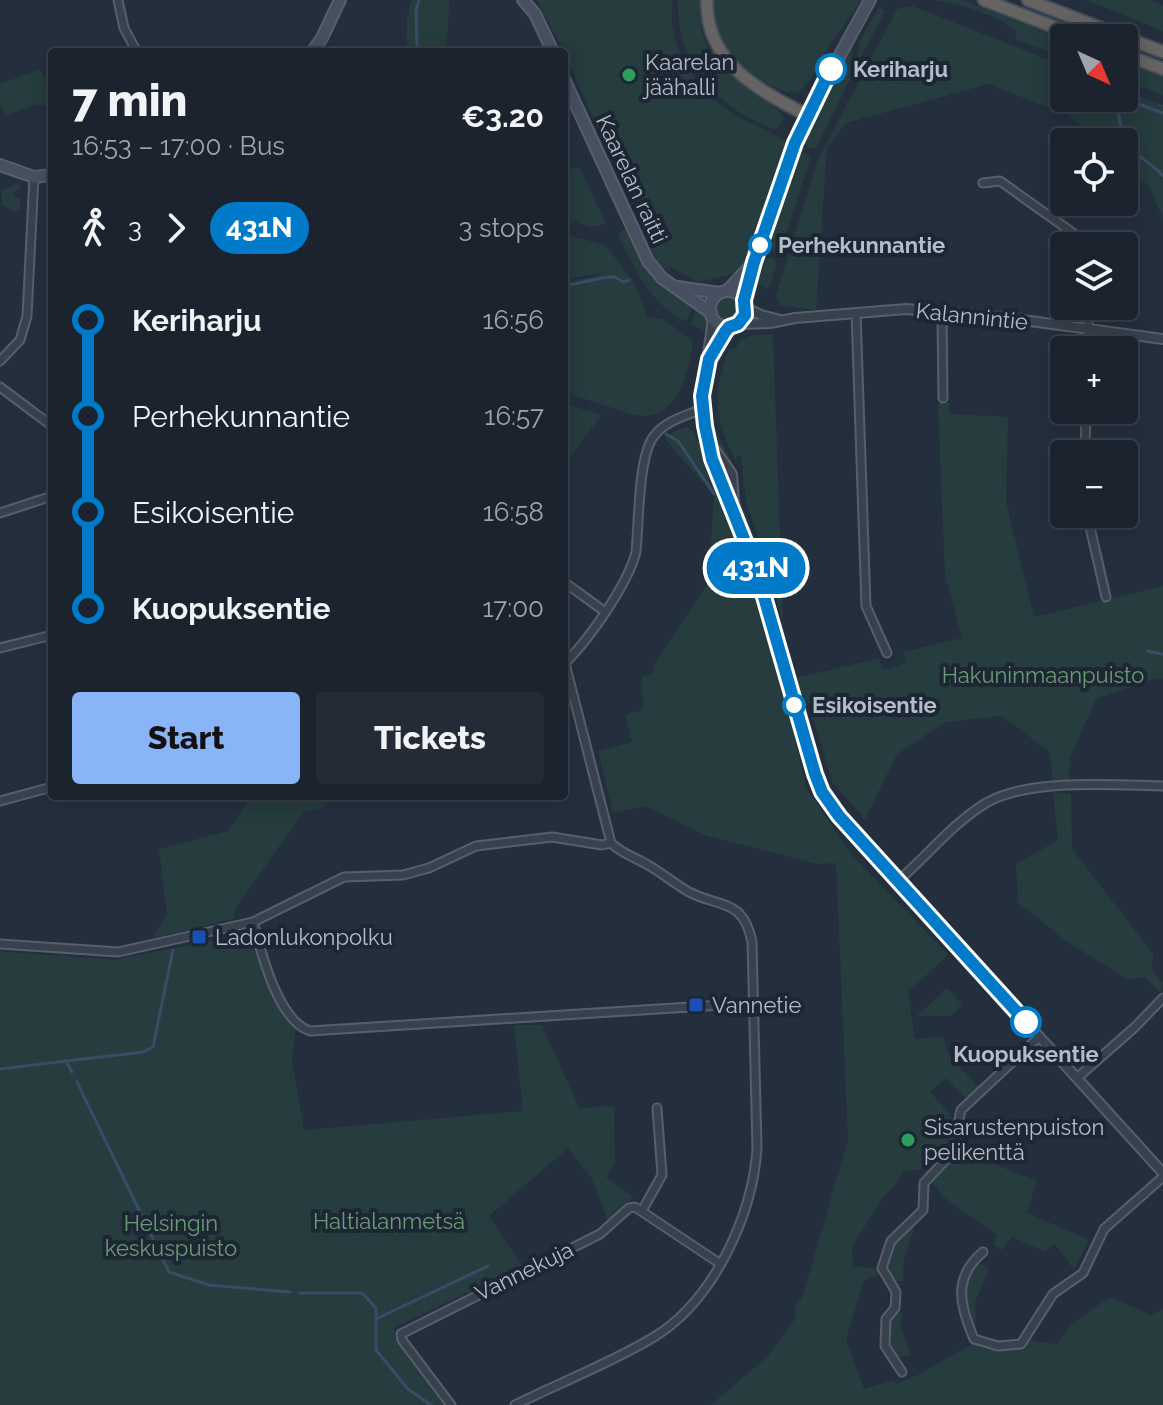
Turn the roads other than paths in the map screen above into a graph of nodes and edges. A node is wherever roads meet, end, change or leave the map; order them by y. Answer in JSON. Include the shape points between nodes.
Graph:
{"nodes":[{"id":1,"x":118,"y":0,"type":"edge"},
{"id":2,"x":340,"y":0,"type":"edge"},
{"id":3,"x":523,"y":0,"type":"edge"},
{"id":4,"x":707,"y":0,"type":"edge"},
{"id":5,"x":870,"y":0,"type":"edge"},
{"id":6,"x":984,"y":0,"type":"edge"},
{"id":7,"x":1028,"y":0,"type":"edge"},
{"id":8,"x":1050,"y":25,"type":"edge"},
{"id":9,"x":135,"y":48,"type":"edge"},
{"id":10,"x":315,"y":48,"type":"edge"},
{"id":11,"x":551,"y":48,"type":"edge"},
{"id":12,"x":1163,"y":52,"type":"edge"},
{"id":13,"x":1138,"y":59,"type":"edge"},
{"id":14,"x":1163,"y":69,"type":"edge"},
{"id":15,"x":568,"y":88,"type":"edge"},
{"id":16,"x":807,"y":115,"type":"junction"},
{"id":17,"x":0,"y":165,"type":"edge"},
{"id":18,"x":48,"y":175,"type":"edge"},
{"id":19,"x":34,"y":177,"type":"junction"},
{"id":20,"x":983,"y":183,"type":"dead end"},
{"id":21,"x":1072,"y":232,"type":"edge"},
{"id":22,"x":754,"y":262,"type":"junction"},
{"id":23,"x":676,"y":287,"type":"junction"},
{"id":24,"x":724,"y":292,"type":"junction"},
{"id":25,"x":745,"y":304,"type":"junction"},
{"id":26,"x":942,"y":312,"type":"junction"},
{"id":27,"x":856,"y":313,"type":"junction"},
{"id":28,"x":712,"y":316,"type":"junction"},
{"id":29,"x":780,"y":320,"type":"junction"},
{"id":30,"x":1088,"y":320,"type":"edge"},
{"id":31,"x":734,"y":325,"type":"junction"},
{"id":32,"x":1088,"y":330,"type":"junction"},
{"id":33,"x":1088,"y":336,"type":"edge"},
{"id":34,"x":1163,"y":339,"type":"edge"},
{"id":35,"x":709,"y":359,"type":"junction"},
{"id":36,"x":0,"y":361,"type":"edge"},
{"id":37,"x":0,"y":387,"type":"edge"},
{"id":38,"x":943,"y":398,"type":"dead end"},
{"id":39,"x":702,"y":409,"type":"junction"},
{"id":40,"x":48,"y":423,"type":"edge"},
{"id":41,"x":48,"y":497,"type":"edge"},
{"id":42,"x":0,"y":513,"type":"edge"},
{"id":43,"x":1090,"y":528,"type":"edge"},
{"id":44,"x":568,"y":585,"type":"edge"},
{"id":45,"x":1106,"y":597,"type":"dead end"},
{"id":46,"x":604,"y":611,"type":"junction"},
{"id":47,"x":48,"y":636,"type":"edge"},
{"id":48,"x":0,"y":648,"type":"edge"},
{"id":49,"x":887,"y":653,"type":"dead end"},
{"id":50,"x":568,"y":658,"type":"edge"},
{"id":51,"x":568,"y":678,"type":"edge"},
{"id":52,"x":1163,"y":786,"type":"edge"},
{"id":53,"x":48,"y":788,"type":"edge"},
{"id":54,"x":0,"y":801,"type":"edge"},
{"id":55,"x":611,"y":843,"type":"junction"},
{"id":56,"x":898,"y":881,"type":"junction"},
{"id":57,"x":253,"y":922,"type":"junction"},
{"id":58,"x":0,"y":944,"type":"edge"},
{"id":59,"x":1163,"y":998,"type":"edge"},
{"id":60,"x":753,"y":1003,"type":"junction"},
{"id":61,"x":1039,"y":1037,"type":"junction"},
{"id":62,"x":1077,"y":1078,"type":"junction"},
{"id":63,"x":657,"y":1108,"type":"dead end"},
{"id":64,"x":1163,"y":1175,"type":"edge"},
{"id":65,"x":642,"y":1211,"type":"junction"},
{"id":66,"x":983,"y":1252,"type":"dead end"},
{"id":67,"x":719,"y":1263,"type":"junction"},
{"id":68,"x":902,"y":1372,"type":"dead end"},
{"id":69,"x":451,"y":1405,"type":"edge"},
{"id":70,"x":515,"y":1405,"type":"edge"}],
"edges":[{"from":1,"to":9,"type":"street"},
{"from":2,"to":10,"type":"main road"},
{"from":3,"to":11,"type":"main road"},
{"from":4,"to":16,"type":"highway","via":[[713,40],[731,67]]},
{"from":5,"to":16,"type":"main road"},
{"from":6,"to":8,"type":"highway"},
{"from":7,"to":12,"type":"highway"},
{"from":13,"to":14,"type":"highway"},
{"from":15,"to":23,"type":"main road","name":"Kaarelan raitti","via":[[648,261]]},
{"from":16,"to":22,"type":"main road"},
{"from":17,"to":19,"type":"main road"},
{"from":18,"to":19,"type":"main road"},
{"from":19,"to":36,"type":"street","via":[[27,316],[20,340]]},
{"from":20,"to":21,"type":"street","via":[[1000,181]]},
{"from":22,"to":24,"type":"main road"},
{"from":22,"to":25,"type":"main road"},
{"from":23,"to":24,"type":"main road"},
{"from":23,"to":28,"type":"main road","name":"Kaarelan raitti"},
{"from":24,"to":25,"type":"main road","via":[[738,294]]},
{"from":24,"to":28,"type":"main road","via":[[712,301]]},
{"from":25,"to":29,"type":"street","name":"Kalannintie"},
{"from":25,"to":31,"type":"main road","via":[[745,315]]},
{"from":26,"to":27,"type":"street","name":"Kalannintie"},
{"from":26,"to":32,"type":"street","name":"Kalannintie"},
{"from":26,"to":38,"type":"street"},
{"from":27,"to":29,"type":"street","name":"Kalannintie"},
{"from":27,"to":49,"type":"street","via":[[866,606]]},
{"from":28,"to":31,"type":"main road","via":[[720,325]]},
{"from":28,"to":35,"type":"street"},
{"from":29,"to":31,"type":"street","name":"Kalannintie"},
{"from":30,"to":32,"type":"street"},
{"from":31,"to":35,"type":"street"},
{"from":32,"to":33,"type":"street"},
{"from":32,"to":34,"type":"street","name":"Kalannintie"},
{"from":35,"to":39,"type":"street"},
{"from":37,"to":40,"type":"street"},
{"from":39,"to":46,"type":"street","via":[[664,426],[648,447],[636,552],[626,579]]},
{"from":39,"to":56,"type":"street","via":[[712,459],[756,569],[818,783],[839,816]]},
{"from":41,"to":42,"type":"street"},
{"from":43,"to":45,"type":"street"},
{"from":44,"to":46,"type":"street"},
{"from":46,"to":50,"type":"street"},
{"from":47,"to":48,"type":"street"},
{"from":51,"to":55,"type":"street"},
{"from":52,"to":56,"type":"street","via":[[1013,791],[970,815]]},
{"from":53,"to":54,"type":"street"},
{"from":55,"to":57,"type":"street","via":[[552,837],[476,846],[403,875],[344,877]]},
{"from":55,"to":60,"type":"street","via":[[693,894],[738,911],[752,942]]},
{"from":56,"to":61,"type":"street"},
{"from":57,"to":58,"type":"street","via":[[118,952]]},
{"from":57,"to":60,"type":"street","via":[[281,1003],[296,1025],[310,1031]]},
{"from":59,"to":62,"type":"street"},
{"from":60,"to":67,"type":"street","via":[[756,1166],[739,1226]]},
{"from":61,"to":62,"type":"street"},
{"from":61,"to":68,"type":"street","via":[[961,1110],[952,1153],[924,1183],[923,1210],[890,1243],[882,1268],[896,1292],[895,1308],[886,1319],[885,1346]]},
{"from":62,"to":64,"type":"street"},
{"from":63,"to":65,"type":"street","via":[[662,1175]]},
{"from":64,"to":66,"type":"street","via":[[1104,1229],[1083,1273],[1053,1294],[1021,1344],[998,1346],[974,1339],[962,1311],[961,1283]]},
{"from":65,"to":67,"type":"street"},
{"from":65,"to":69,"type":"street","name":"Vannekuja","via":[[629,1208],[600,1234],[401,1334]]},
{"from":67,"to":70,"type":"street","via":[[691,1307],[661,1332]]}]}
